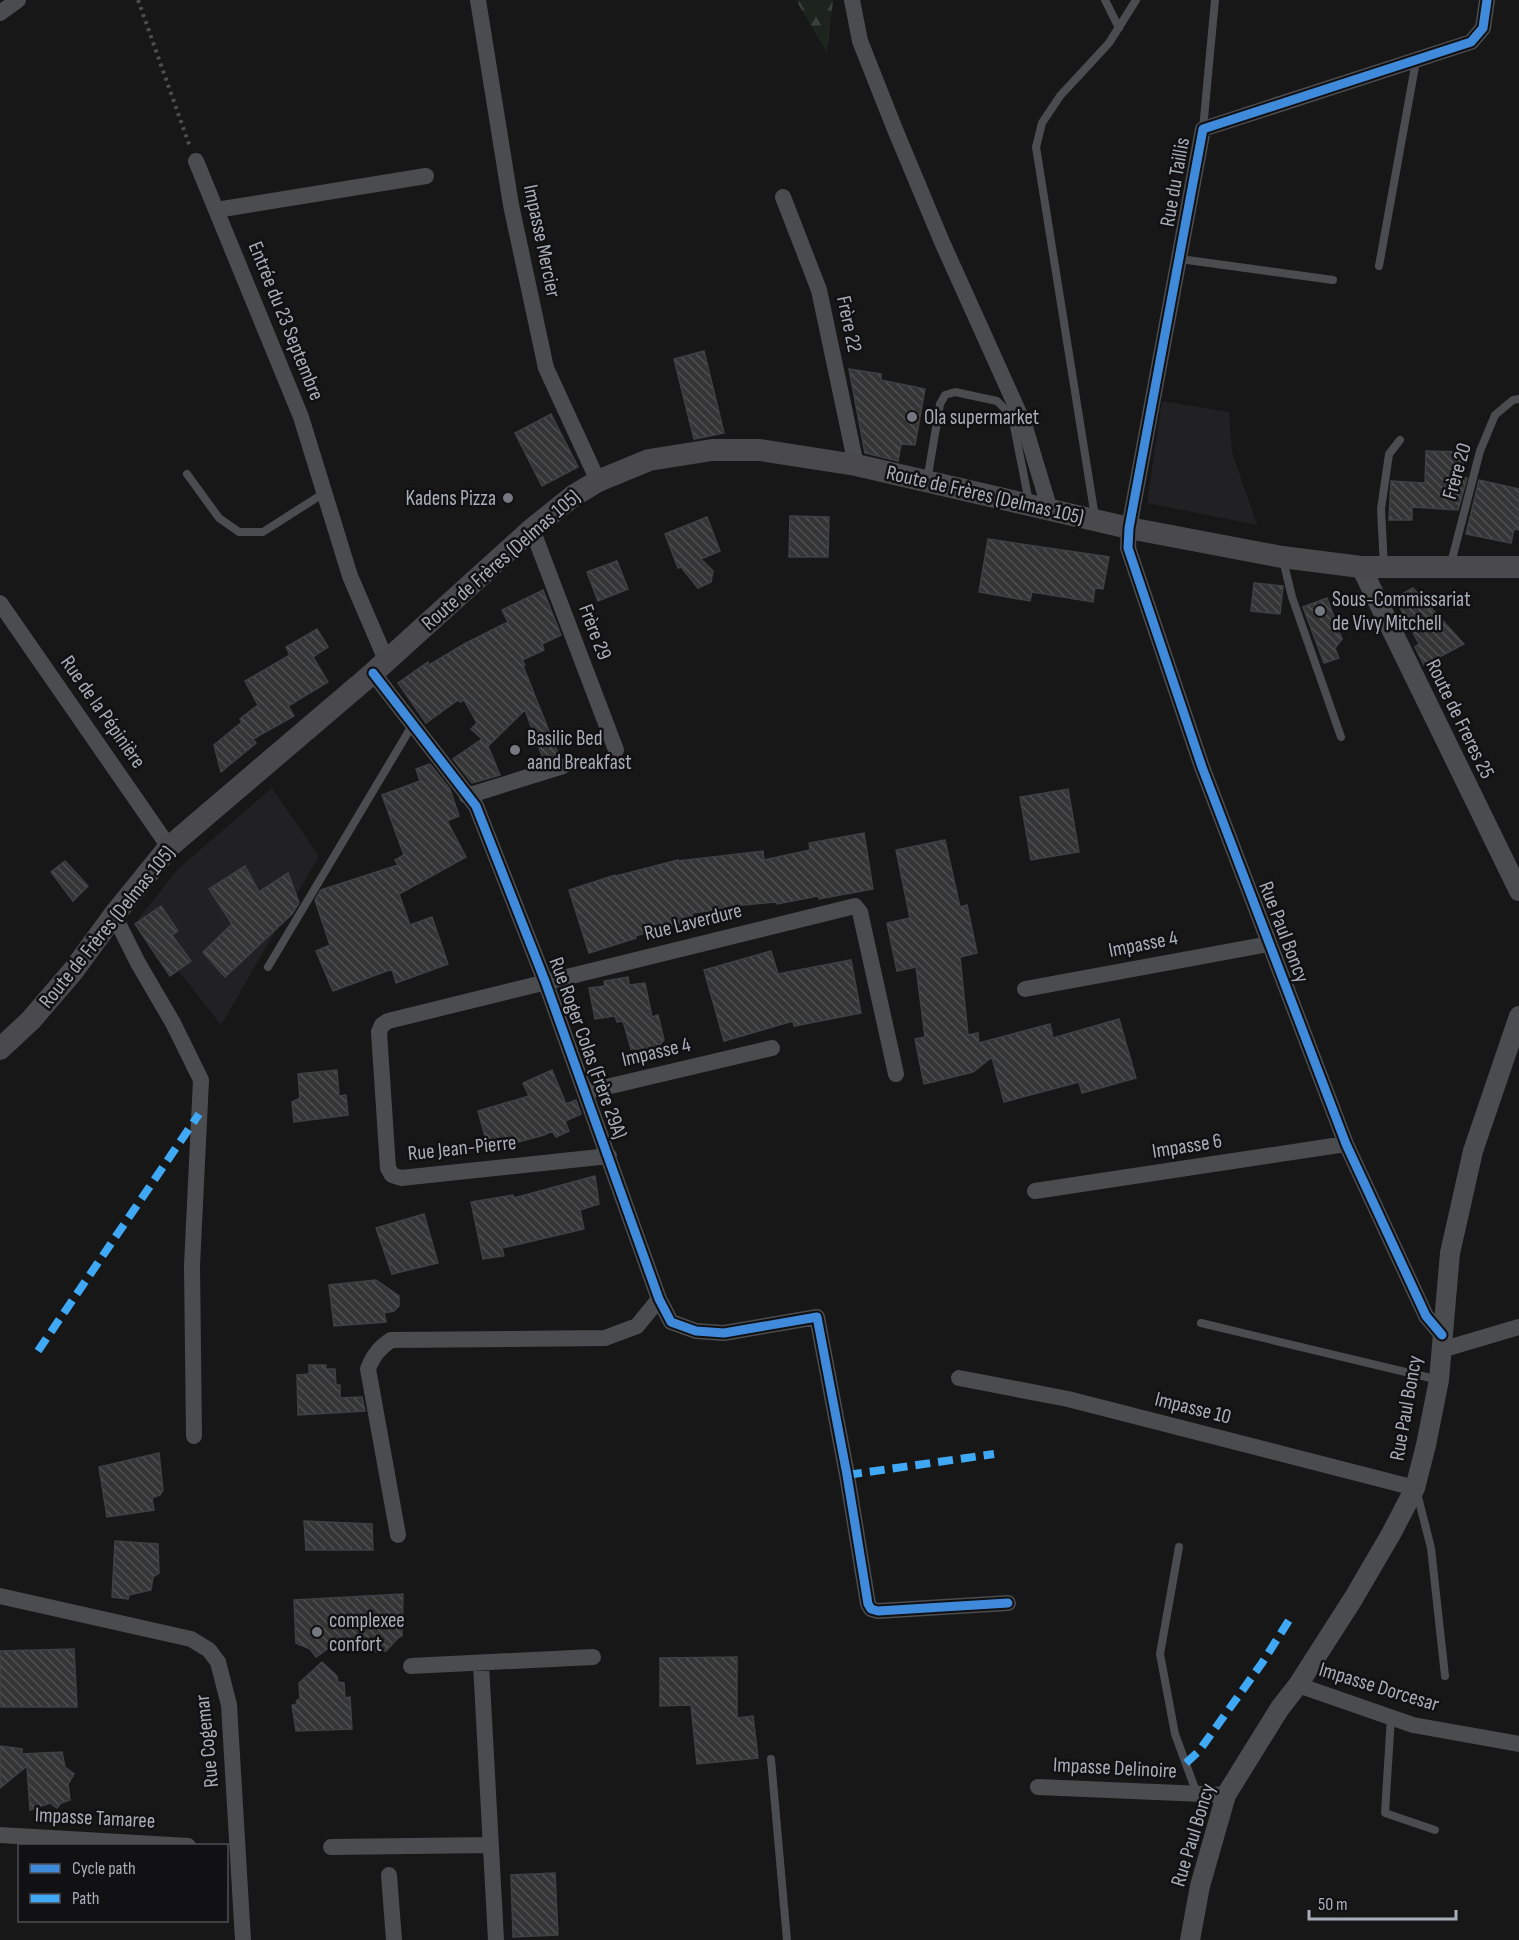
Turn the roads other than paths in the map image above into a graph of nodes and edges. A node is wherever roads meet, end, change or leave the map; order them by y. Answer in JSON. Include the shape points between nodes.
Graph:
{"nodes":[{"id":1,"x":18,"y":0,"type":"edge"},
{"id":2,"x":478,"y":0,"type":"edge"},
{"id":3,"x":852,"y":0,"type":"edge"},
{"id":4,"x":1105,"y":0,"type":"edge"},
{"id":5,"x":1136,"y":0,"type":"edge"},
{"id":6,"x":1215,"y":0,"type":"edge"},
{"id":7,"x":1487,"y":0,"type":"edge"},
{"id":8,"x":0,"y":13,"type":"edge"},
{"id":9,"x":1119,"y":28,"type":"junction"},
{"id":10,"x":1416,"y":61,"type":"junction"},
{"id":11,"x":1203,"y":129,"type":"junction"},
{"id":12,"x":196,"y":161,"type":"road end"},
{"id":13,"x":426,"y":176,"type":"dead end"},
{"id":14,"x":783,"y":197,"type":"dead end"},
{"id":15,"x":216,"y":210,"type":"junction"},
{"id":16,"x":1180,"y":259,"type":"junction"},
{"id":17,"x":1379,"y":266,"type":"dead end"},
{"id":18,"x":1333,"y":280,"type":"dead end"},
{"id":19,"x":1519,"y":399,"type":"edge"},
{"id":20,"x":1400,"y":440,"type":"dead end"},
{"id":21,"x":856,"y":465,"type":"junction"},
{"id":22,"x":187,"y":474,"type":"dead end"},
{"id":23,"x":598,"y":481,"type":"junction"},
{"id":24,"x":927,"y":481,"type":"junction"},
{"id":25,"x":324,"y":493,"type":"junction"},
{"id":26,"x":1040,"y":507,"type":"junction"},
{"id":27,"x":1095,"y":520,"type":"junction"},
{"id":28,"x":1130,"y":528,"type":"junction"},
{"id":29,"x":532,"y":529,"type":"junction"},
{"id":30,"x":1282,"y":557,"type":"junction"},
{"id":31,"x":1360,"y":567,"type":"junction"},
{"id":32,"x":1384,"y":567,"type":"junction"},
{"id":33,"x":1450,"y":567,"type":"junction"},
{"id":34,"x":1519,"y":567,"type":"edge"},
{"id":35,"x":3,"y":612,"type":"edge"},
{"id":36,"x":379,"y":667,"type":"junction"},
{"id":37,"x":413,"y":724,"type":"junction"},
{"id":38,"x":1341,"y":737,"type":"dead end"},
{"id":39,"x":616,"y":750,"type":"dead end"},
{"id":40,"x":563,"y":766,"type":"dead end"},
{"id":41,"x":467,"y":796,"type":"junction"},
{"id":42,"x":169,"y":847,"type":"junction"},
{"id":43,"x":1518,"y":887,"type":"edge"},
{"id":44,"x":114,"y":915,"type":"junction"},
{"id":45,"x":1269,"y":944,"type":"junction"},
{"id":46,"x":268,"y":967,"type":"dead end"},
{"id":47,"x":544,"y":981,"type":"junction"},
{"id":48,"x":1025,"y":989,"type":"dead end"},
{"id":49,"x":1519,"y":1016,"type":"edge"},
{"id":50,"x":379,"y":1032,"type":"joint"},
{"id":51,"x":772,"y":1048,"type":"dead end"},
{"id":52,"x":0,"y":1049,"type":"edge"},
{"id":53,"x":896,"y":1074,"type":"dead end"},
{"id":54,"x":585,"y":1092,"type":"junction"},
{"id":55,"x":1346,"y":1144,"type":"junction"},
{"id":56,"x":609,"y":1156,"type":"junction"},
{"id":57,"x":1035,"y":1191,"type":"dead end"},
{"id":58,"x":659,"y":1299,"type":"junction"},
{"id":59,"x":1201,"y":1323,"type":"dead end"},
{"id":60,"x":1519,"y":1327,"type":"edge"},
{"id":61,"x":1441,"y":1342,"type":"junction"},
{"id":62,"x":959,"y":1378,"type":"dead end"},
{"id":63,"x":1432,"y":1379,"type":"junction"},
{"id":64,"x":194,"y":1436,"type":"dead end"},
{"id":65,"x":1415,"y":1488,"type":"junction"},
{"id":66,"x":398,"y":1535,"type":"dead end"},
{"id":67,"x":1179,"y":1547,"type":"dead end"},
{"id":68,"x":0,"y":1596,"type":"edge"},
{"id":69,"x":1008,"y":1603,"type":"dead end"},
{"id":70,"x":593,"y":1657,"type":"dead end"},
{"id":71,"x":481,"y":1664,"type":"junction"},
{"id":72,"x":411,"y":1666,"type":"dead end"},
{"id":73,"x":1445,"y":1676,"type":"dead end"},
{"id":74,"x":1298,"y":1685,"type":"junction"},
{"id":75,"x":1390,"y":1717,"type":"junction"},
{"id":76,"x":1519,"y":1744,"type":"edge"},
{"id":77,"x":771,"y":1759,"type":"dead end"},
{"id":78,"x":1038,"y":1787,"type":"dead end"},
{"id":79,"x":1197,"y":1794,"type":"junction"},
{"id":80,"x":1226,"y":1796,"type":"junction"},
{"id":81,"x":1435,"y":1830,"type":"dead end"},
{"id":82,"x":0,"y":1835,"type":"edge"},
{"id":83,"x":169,"y":1844,"type":"edge"},
{"id":84,"x":491,"y":1845,"type":"junction"},
{"id":85,"x":331,"y":1847,"type":"dead end"},
{"id":86,"x":232,"y":1848,"type":"edge"},
{"id":87,"x":389,"y":1875,"type":"dead end"},
{"id":88,"x":243,"y":1940,"type":"edge"},
{"id":89,"x":394,"y":1940,"type":"edge"},
{"id":90,"x":496,"y":1940,"type":"edge"},
{"id":91,"x":787,"y":1940,"type":"edge"},
{"id":92,"x":1190,"y":1940,"type":"edge"}],
"edges":[{"from":1,"to":8,"type":"street"},
{"from":2,"to":23,"type":"street","name":"Impasse Mercier","via":[[511,205],[546,368]]},
{"from":3,"to":26,"type":"street","via":[[860,41],[894,128],[1024,423]]},
{"from":4,"to":9,"type":"lane"},
{"from":5,"to":9,"type":"lane"},
{"from":6,"to":11,"type":"lane"},
{"from":7,"to":10,"type":"street","name":"Rue du Taillis","via":[[1482,28],[1471,42]]},
{"from":9,"to":27,"type":"lane","via":[[1060,96],[1042,123],[1036,147]]},
{"from":10,"to":11,"type":"street","name":"Rue du Taillis"},
{"from":10,"to":17,"type":"lane"},
{"from":11,"to":16,"type":"street","name":"Rue du Taillis"},
{"from":12,"to":15,"type":"street","name":"Entrée du 23 Septembre"},
{"from":13,"to":15,"type":"street"},
{"from":14,"to":21,"type":"street","name":"Frère 22","via":[[819,290]]},
{"from":15,"to":25,"type":"street","name":"Entrée du 23 Septembre","via":[[301,417]]},
{"from":16,"to":18,"type":"lane"},
{"from":16,"to":28,"type":"street","name":"Rue du Taillis"},
{"from":19,"to":33,"type":"lane","name":"Frère 20","via":[[1495,416],[1480,451]]},
{"from":20,"to":32,"type":"lane","via":[[1389,454],[1381,509]]},
{"from":21,"to":23,"type":"main road","name":"Route de Frères (Delmas 105)","via":[[760,450],[712,450],[649,460]]},
{"from":21,"to":24,"type":"main road","name":"Route de Frères (Delmas 105)"},
{"from":22,"to":25,"type":"lane","via":[[219,518],[239,532],[263,532]]},
{"from":23,"to":29,"type":"main road","name":"Route de Frères (Delmas 105)"},
{"from":24,"to":26,"type":"main road","name":"Route de Frères (Delmas 105)"},
{"from":24,"to":26,"type":"lane","via":[[940,404],[945,395],[955,392],[997,401],[1015,423]]},
{"from":25,"to":36,"type":"street","name":"Entrée du 23 Septembre"},
{"from":26,"to":27,"type":"main road","name":"Route de Frères (Delmas 105)"},
{"from":27,"to":28,"type":"main road","name":"Route de Frères (Delmas 105)"},
{"from":28,"to":30,"type":"main road","name":"Route de Frères (Delmas 105)"},
{"from":28,"to":45,"type":"street","name":"Rue Paul Boncy","via":[[1128,548],[1202,767]]},
{"from":29,"to":36,"type":"main road","name":"Route de Frères (Delmas 105)"},
{"from":29,"to":39,"type":"street","name":"Frère 29"},
{"from":30,"to":31,"type":"main road","name":"Route de Frères (Delmas 105)"},
{"from":30,"to":38,"type":"lane"},
{"from":31,"to":32,"type":"main road","name":"Route de Frères (Delmas 105)"},
{"from":31,"to":43,"type":"street","name":"Route de Freres 25"},
{"from":32,"to":33,"type":"main road","name":"Route de Frères (Delmas 105)"},
{"from":33,"to":34,"type":"main road","name":"Route de Frères (Delmas 105)"},
{"from":35,"to":42,"type":"street","name":"Rue de la Pépinière"},
{"from":36,"to":37,"type":"street","name":"Rue Roger Colas (Frère 29A)"},
{"from":36,"to":42,"type":"main road","name":"Route de Frères (Delmas 105)"},
{"from":37,"to":41,"type":"street","name":"Rue Roger Colas (Frère 29A)"},
{"from":37,"to":46,"type":"lane"},
{"from":40,"to":41,"type":"street"},
{"from":41,"to":47,"type":"street","name":"Rue Roger Colas (Frère 29A)","via":[[476,806]]},
{"from":42,"to":44,"type":"main road","name":"Route de Frères (Delmas 105)"},
{"from":44,"to":52,"type":"main road","name":"Route de Frères (Delmas 105)","via":[[74,971]]},
{"from":44,"to":64,"type":"street","via":[[201,1080],[192,1265]]},
{"from":45,"to":48,"type":"street","name":"Impasse 4"},
{"from":45,"to":55,"type":"street","name":"Rue Paul Boncy"},
{"from":47,"to":50,"type":"street","name":"Rue Laverdure","via":[[388,1021]]},
{"from":47,"to":53,"type":"street","name":"Rue Laverdure","via":[[855,906],[860,912]]},
{"from":47,"to":54,"type":"street","name":"Rue Roger Colas (Frère 29A)"},
{"from":49,"to":61,"type":"street","via":[[1473,1151],[1450,1253]]},
{"from":50,"to":56,"type":"street","name":"Rue Jean-Pierre","via":[[388,1168],[392,1175],[401,1178]]},
{"from":51,"to":54,"type":"street","name":"Impasse 4"},
{"from":54,"to":56,"type":"street","name":"Rue Roger Colas (Frère 29A)"},
{"from":55,"to":57,"type":"street","name":"Impasse 6"},
{"from":55,"to":61,"type":"street","name":"Rue Paul Boncy"},
{"from":56,"to":58,"type":"street","name":"Rue Roger Colas (Frère 29A)"},
{"from":58,"to":66,"type":"street","via":[[638,1326],[605,1338],[391,1340],[380,1347],[368,1369]]},
{"from":58,"to":69,"type":"street","name":"Rue Roger Colas (Frère 29A)","via":[[671,1322],[696,1331],[724,1333],[818,1317],[871,1609]]},
{"from":59,"to":63,"type":"lane"},
{"from":60,"to":61,"type":"street"},
{"from":61,"to":63,"type":"street","name":"Rue Paul Boncy"},
{"from":62,"to":65,"type":"street","name":"Impasse 10","via":[[1068,1399]]},
{"from":63,"to":65,"type":"street","name":"Rue Paul Boncy","via":[[1426,1445]]},
{"from":65,"to":73,"type":"lane","via":[[1431,1548]]},
{"from":65,"to":74,"type":"street","name":"Rue Paul Boncy","via":[[1353,1599]]},
{"from":67,"to":79,"type":"lane","via":[[1160,1654],[1175,1734]]},
{"from":68,"to":86,"type":"street","name":"Rue Cogemar","via":[[191,1639],[209,1650],[218,1662],[230,1705]]},
{"from":70,"to":71,"type":"street"},
{"from":71,"to":72,"type":"street"},
{"from":71,"to":84,"type":"street"},
{"from":74,"to":75,"type":"street","name":"Impasse Dorcesar"},
{"from":74,"to":80,"type":"street","name":"Rue Paul Boncy"},
{"from":75,"to":76,"type":"street","name":"Impasse Dorcesar","via":[[1413,1725]]},
{"from":75,"to":81,"type":"lane","via":[[1385,1813]]},
{"from":77,"to":91,"type":"lane"},
{"from":78,"to":79,"type":"street","name":"Impasse Delinoire"},
{"from":79,"to":80,"type":"street","name":"Impasse Delinoire"},
{"from":80,"to":92,"type":"street","name":"Rue Paul Boncy","via":[[1200,1886]]},
{"from":82,"to":83,"type":"street","name":"Impasse Tamaree"},
{"from":84,"to":85,"type":"street"},
{"from":84,"to":90,"type":"street"},
{"from":86,"to":88,"type":"street","name":"Rue Cogemar"},
{"from":87,"to":89,"type":"street"}]}
